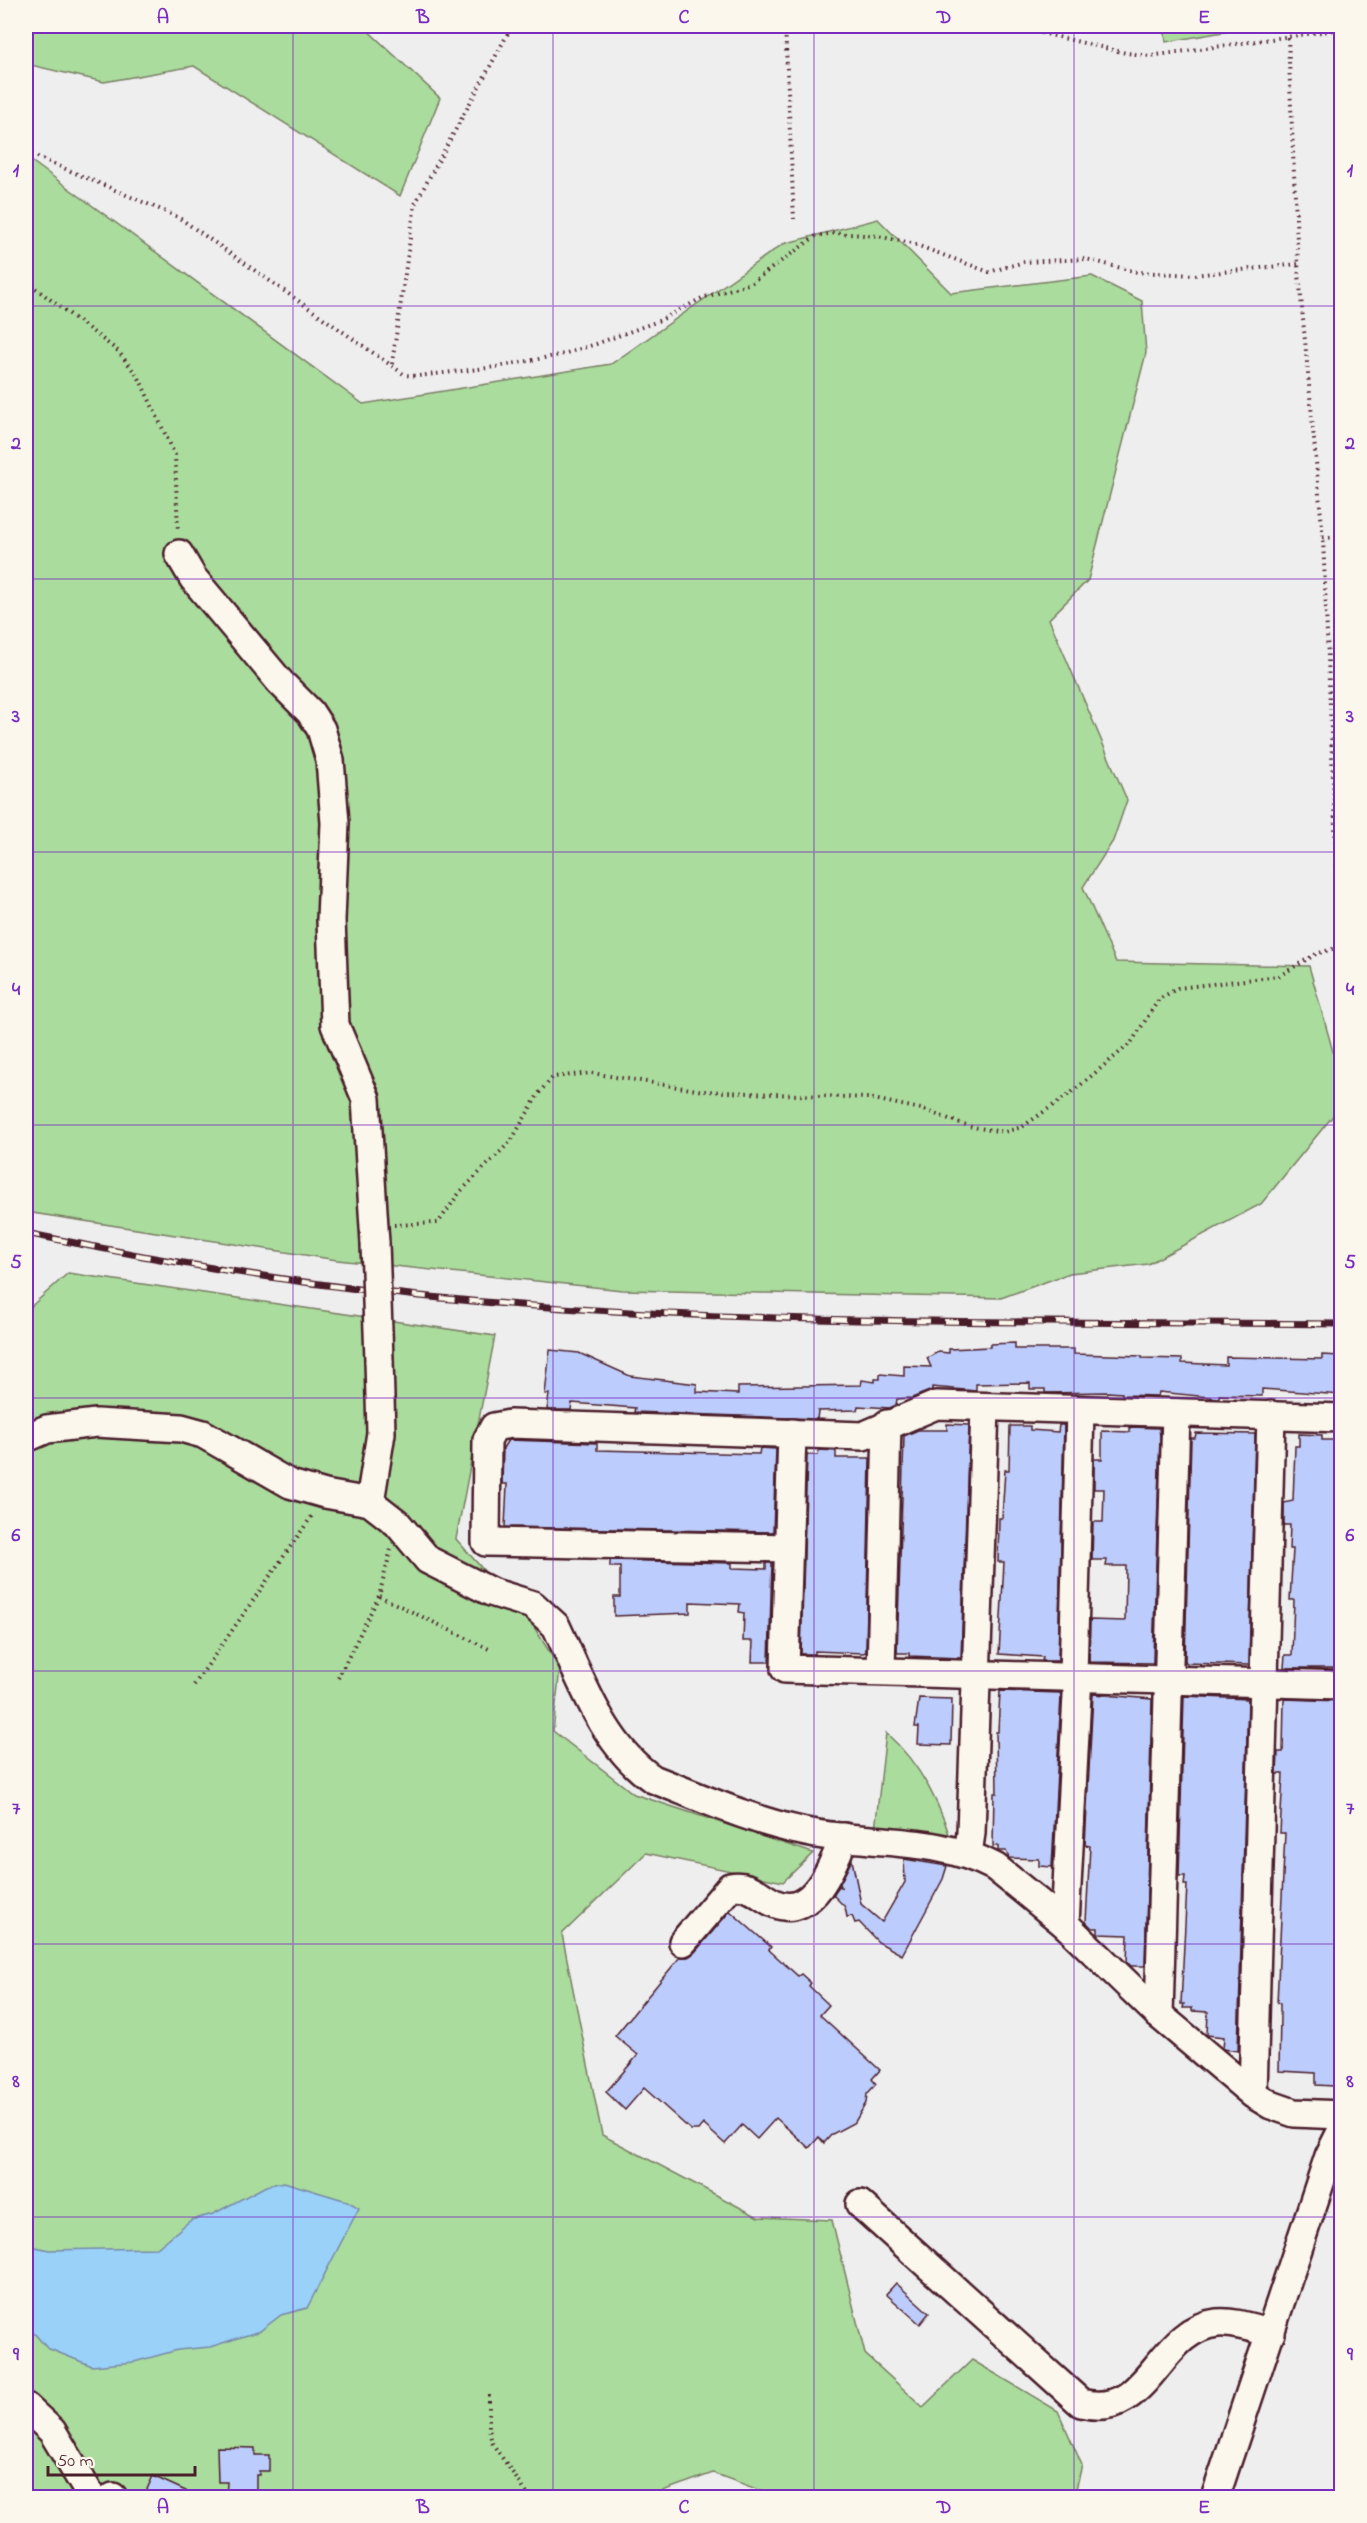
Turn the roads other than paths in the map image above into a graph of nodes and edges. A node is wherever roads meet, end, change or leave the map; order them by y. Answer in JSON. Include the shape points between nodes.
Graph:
{"nodes":[{"id":1,"x":179,"y":554,"type":"road end"},
{"id":2,"x":985,"y":1408,"type":"junction"},
{"id":3,"x":1080,"y":1411,"type":"junction"},
{"id":4,"x":1176,"y":1413,"type":"junction"},
{"id":5,"x":1271,"y":1415,"type":"junction"},
{"id":6,"x":1341,"y":1418,"type":"edge"},
{"id":7,"x":887,"y":1424,"type":"junction"},
{"id":8,"x":792,"y":1434,"type":"junction"},
{"id":9,"x":26,"y":1438,"type":"edge"},
{"id":10,"x":370,"y":1502,"type":"junction"},
{"id":11,"x":788,"y":1548,"type":"junction"},
{"id":12,"x":881,"y":1671,"type":"junction"},
{"id":13,"x":975,"y":1672,"type":"junction"},
{"id":14,"x":1076,"y":1676,"type":"junction"},
{"id":15,"x":1168,"y":1679,"type":"junction"},
{"id":16,"x":1265,"y":1681,"type":"junction"},
{"id":17,"x":1341,"y":1685,"type":"edge"},
{"id":18,"x":844,"y":1837,"type":"junction"},
{"id":19,"x":968,"y":1854,"type":"junction"},
{"id":20,"x":1065,"y":1924,"type":"junction"},
{"id":21,"x":683,"y":1942,"type":"dead end"},
{"id":22,"x":1159,"y":2015,"type":"junction"},
{"id":23,"x":1253,"y":2094,"type":"junction"},
{"id":24,"x":1341,"y":2115,"type":"edge"},
{"id":25,"x":1341,"y":2130,"type":"edge"},
{"id":26,"x":860,"y":2204,"type":"dead end"},
{"id":27,"x":1272,"y":2333,"type":"junction"},
{"id":28,"x":26,"y":2407,"type":"edge"},
{"id":29,"x":92,"y":2498,"type":"edge"},
{"id":30,"x":1215,"y":2498,"type":"edge"}],
"edges":[{"from":1,"to":10,"type":"street","bridge":true,"via":[[193,578],[310,712],[321,729],[330,760],[335,823],[331,920],[335,1025],[366,1099],[375,1235],[381,1434]]},
{"from":2,"to":3,"type":"street"},
{"from":2,"to":7,"type":"street","via":[[936,1405]]},
{"from":2,"to":13,"type":"street"},
{"from":3,"to":4,"type":"street"},
{"from":3,"to":14,"type":"street"},
{"from":4,"to":5,"type":"street"},
{"from":4,"to":15,"type":"street"},
{"from":5,"to":6,"type":"street"},
{"from":5,"to":16,"type":"street"},
{"from":7,"to":8,"type":"street","via":[[862,1436]]},
{"from":7,"to":12,"type":"street"},
{"from":8,"to":11,"type":"street"},
{"from":8,"to":11,"type":"street","via":[[510,1424],[494,1427],[487,1440],[486,1542]]},
{"from":9,"to":10,"type":"street","via":[[47,1429],[76,1424],[181,1428],[202,1434],[290,1484]]},
{"from":10,"to":18,"type":"street","via":[[399,1526],[428,1560],[491,1592],[533,1605],[546,1615],[556,1626],[603,1724],[638,1768],[653,1779],[796,1830]]},
{"from":11,"to":12,"type":"street","via":[[785,1669]]},
{"from":12,"to":13,"type":"street"},
{"from":13,"to":14,"type":"street"},
{"from":13,"to":19,"type":"street"},
{"from":14,"to":15,"type":"street"},
{"from":14,"to":20,"type":"street"},
{"from":15,"to":16,"type":"street"},
{"from":15,"to":22,"type":"street"},
{"from":16,"to":17,"type":"street"},
{"from":16,"to":23,"type":"street"},
{"from":18,"to":19,"type":"street"},
{"from":18,"to":21,"type":"street","via":[[807,1901],[798,1905],[776,1904],[748,1887],[730,1887]]},
{"from":19,"to":20,"type":"street","via":[[995,1867]]},
{"from":20,"to":22,"type":"street"},
{"from":22,"to":23,"type":"street"},
{"from":23,"to":24,"type":"street","via":[[1294,2113]]},
{"from":25,"to":27,"type":"street"},
{"from":26,"to":27,"type":"street","via":[[1081,2403],[1096,2407],[1128,2398],[1182,2338],[1201,2326],[1219,2322]]},
{"from":27,"to":30,"type":"street"},
{"from":28,"to":29,"type":"street","via":[[52,2431]]}]}
